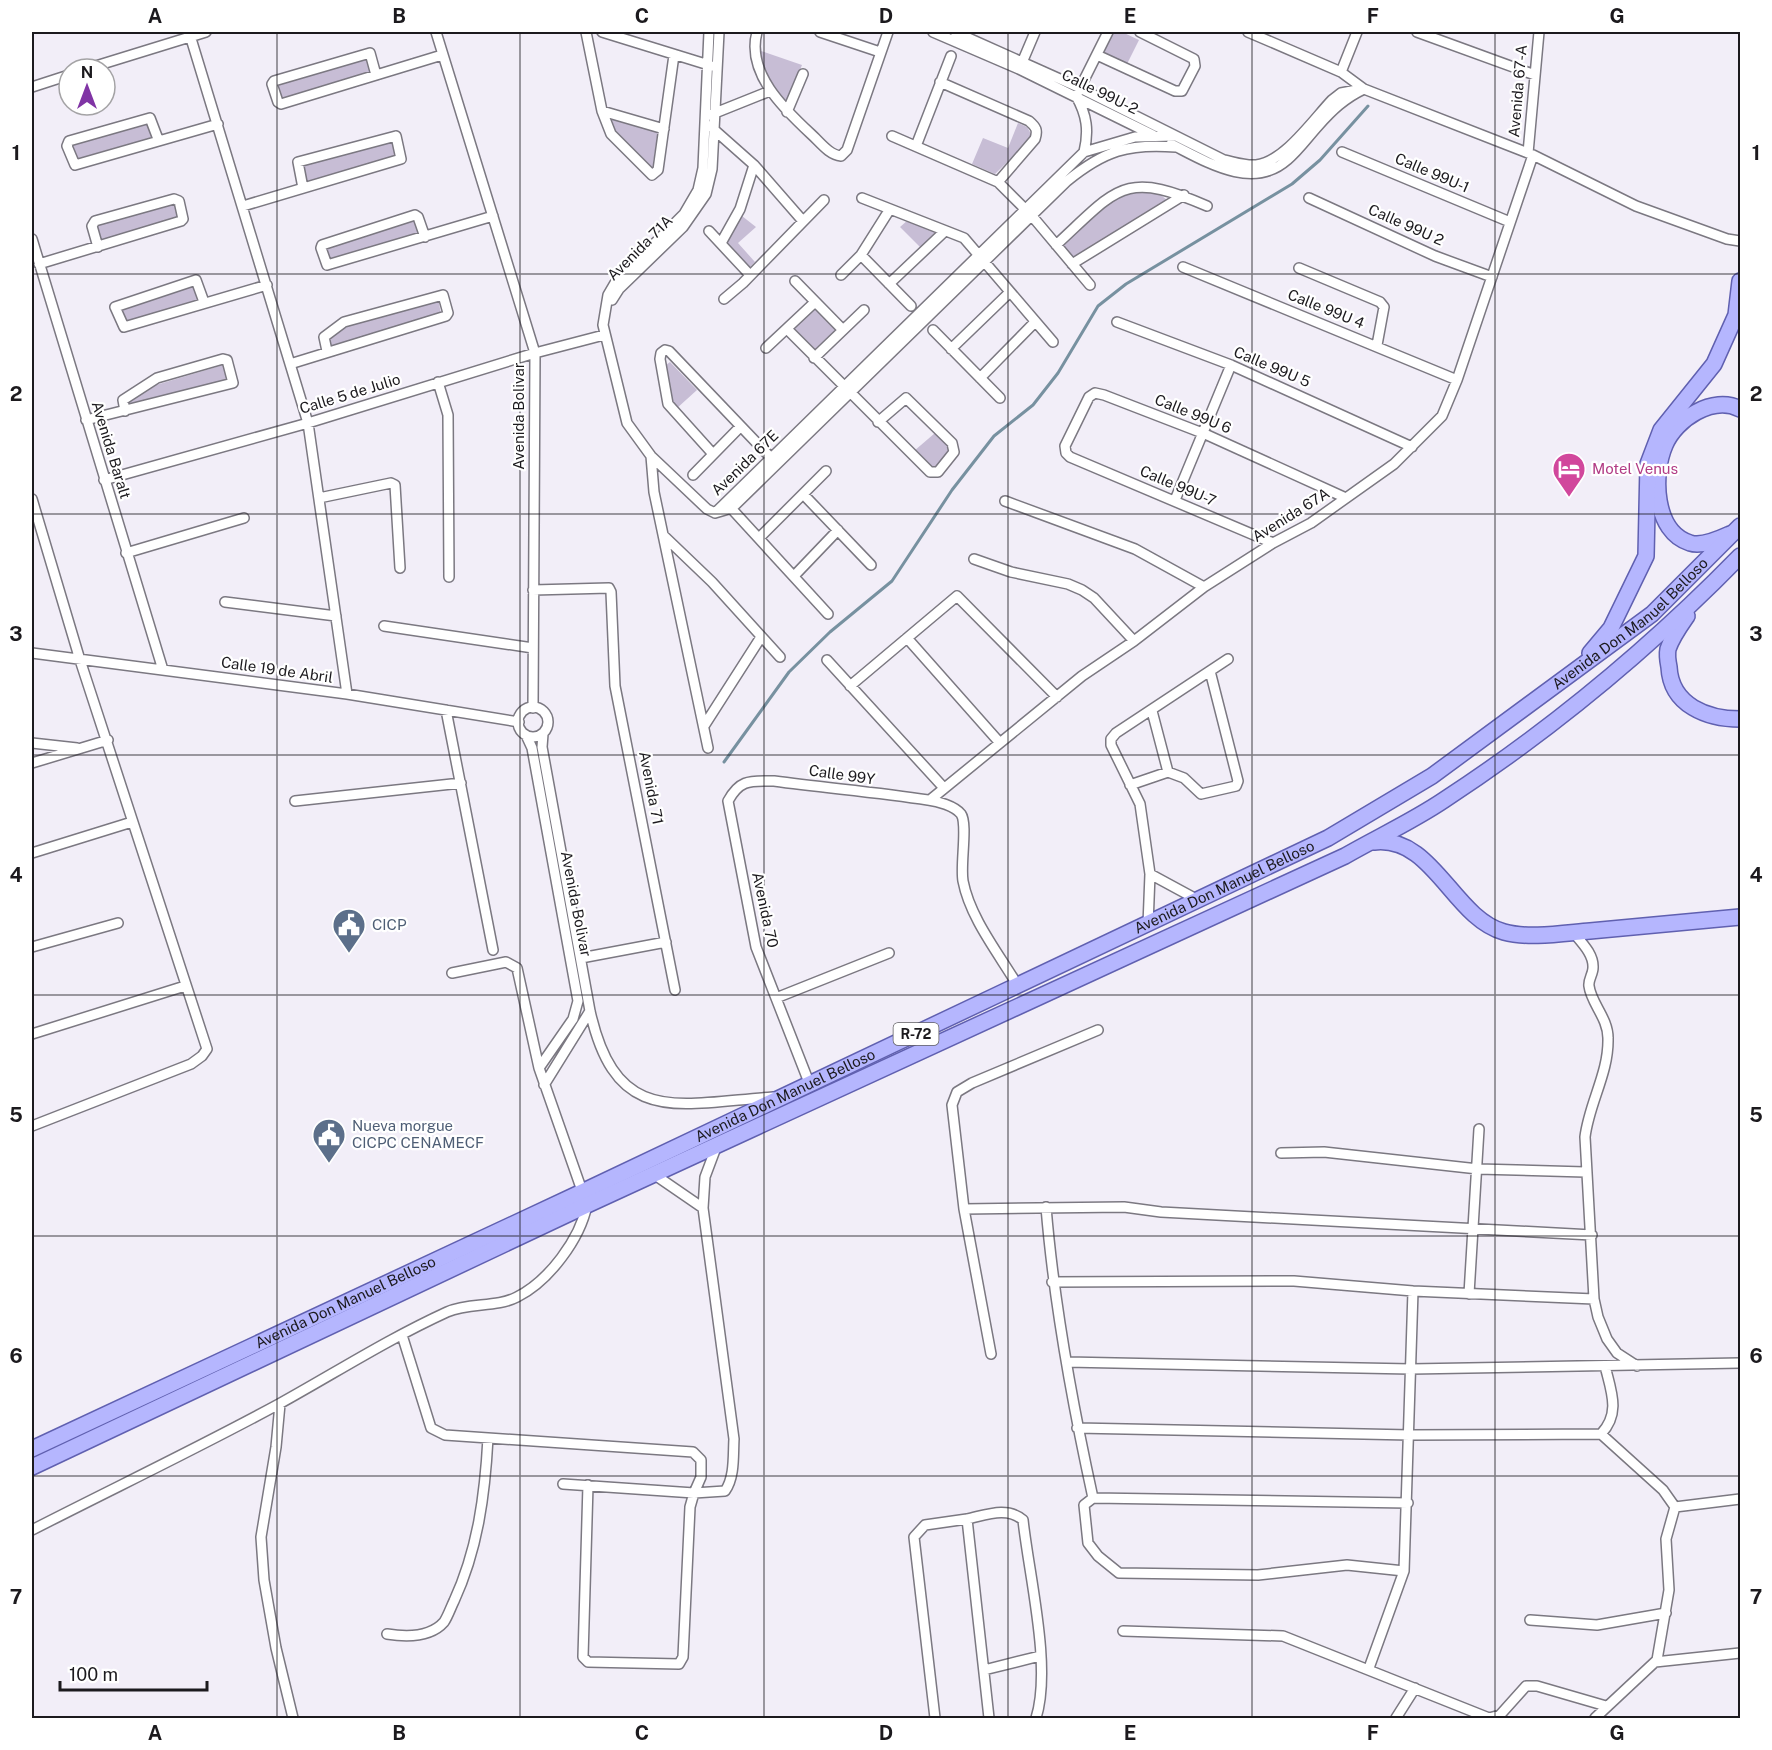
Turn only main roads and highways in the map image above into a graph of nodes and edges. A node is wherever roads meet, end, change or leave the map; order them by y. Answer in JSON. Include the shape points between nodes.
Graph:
{"nodes":[{"id":1,"x":1740,"y":281,"type":"edge"},
{"id":2,"x":1740,"y":409,"type":"edge"},
{"id":3,"x":1738,"y":529,"type":"edge"},
{"id":4,"x":1740,"y":556,"type":"edge"},
{"id":5,"x":1697,"y":601,"type":"junction"},
{"id":6,"x":1570,"y":676,"type":"junction"},
{"id":7,"x":1740,"y":719,"type":"edge"},
{"id":8,"x":1369,"y":842,"type":"junction"},
{"id":9,"x":1740,"y":917,"type":"edge"},
{"id":10,"x":585,"y":1198,"type":"junction"},
{"id":11,"x":32,"y":1449,"type":"edge"},
{"id":12,"x":32,"y":1467,"type":"edge"}],
"edges":[{"from":1,"to":6,"type":"main road","via":[[1736,315],[1714,364],[1661,430],[1648,464],[1646,556],[1611,628]]},
{"from":2,"to":3,"type":"main road","via":[[1713,405],[1687,417],[1665,445],[1657,481],[1662,516],[1676,536],[1692,544],[1715,541]]},
{"from":3,"to":6,"type":"main road","name":"Avenida Don Manuel Belloso","number":"R-72","via":[[1652,614]]},
{"from":4,"to":5,"type":"main road","name":"Avenida Don Manuel Belloso","number":"R-72"},
{"from":5,"to":7,"type":"main road","via":[[1667,650],[1669,676],[1680,698],[1698,711],[1720,719]]},
{"from":5,"to":8,"type":"main road","name":"Avenida Don Manuel Belloso","number":"R-72","via":[[1542,731],[1443,801]]},
{"from":6,"to":10,"type":"main road","name":"Avenida Don Manuel Belloso","number":"R-72","via":[[1432,776],[1328,838],[784,1097]]},
{"from":8,"to":9,"type":"main road","via":[[1388,840],[1409,850],[1478,918],[1504,933],[1546,935]]},
{"from":8,"to":10,"type":"main road","name":"Avenida Don Manuel Belloso","number":"R-72","via":[[655,1175]]},
{"from":10,"to":11,"type":"main road","name":"Avenida Don Manuel Belloso","number":"R-72"},
{"from":10,"to":12,"type":"main road","name":"Avenida Don Manuel Belloso","number":"R-72"}]}
